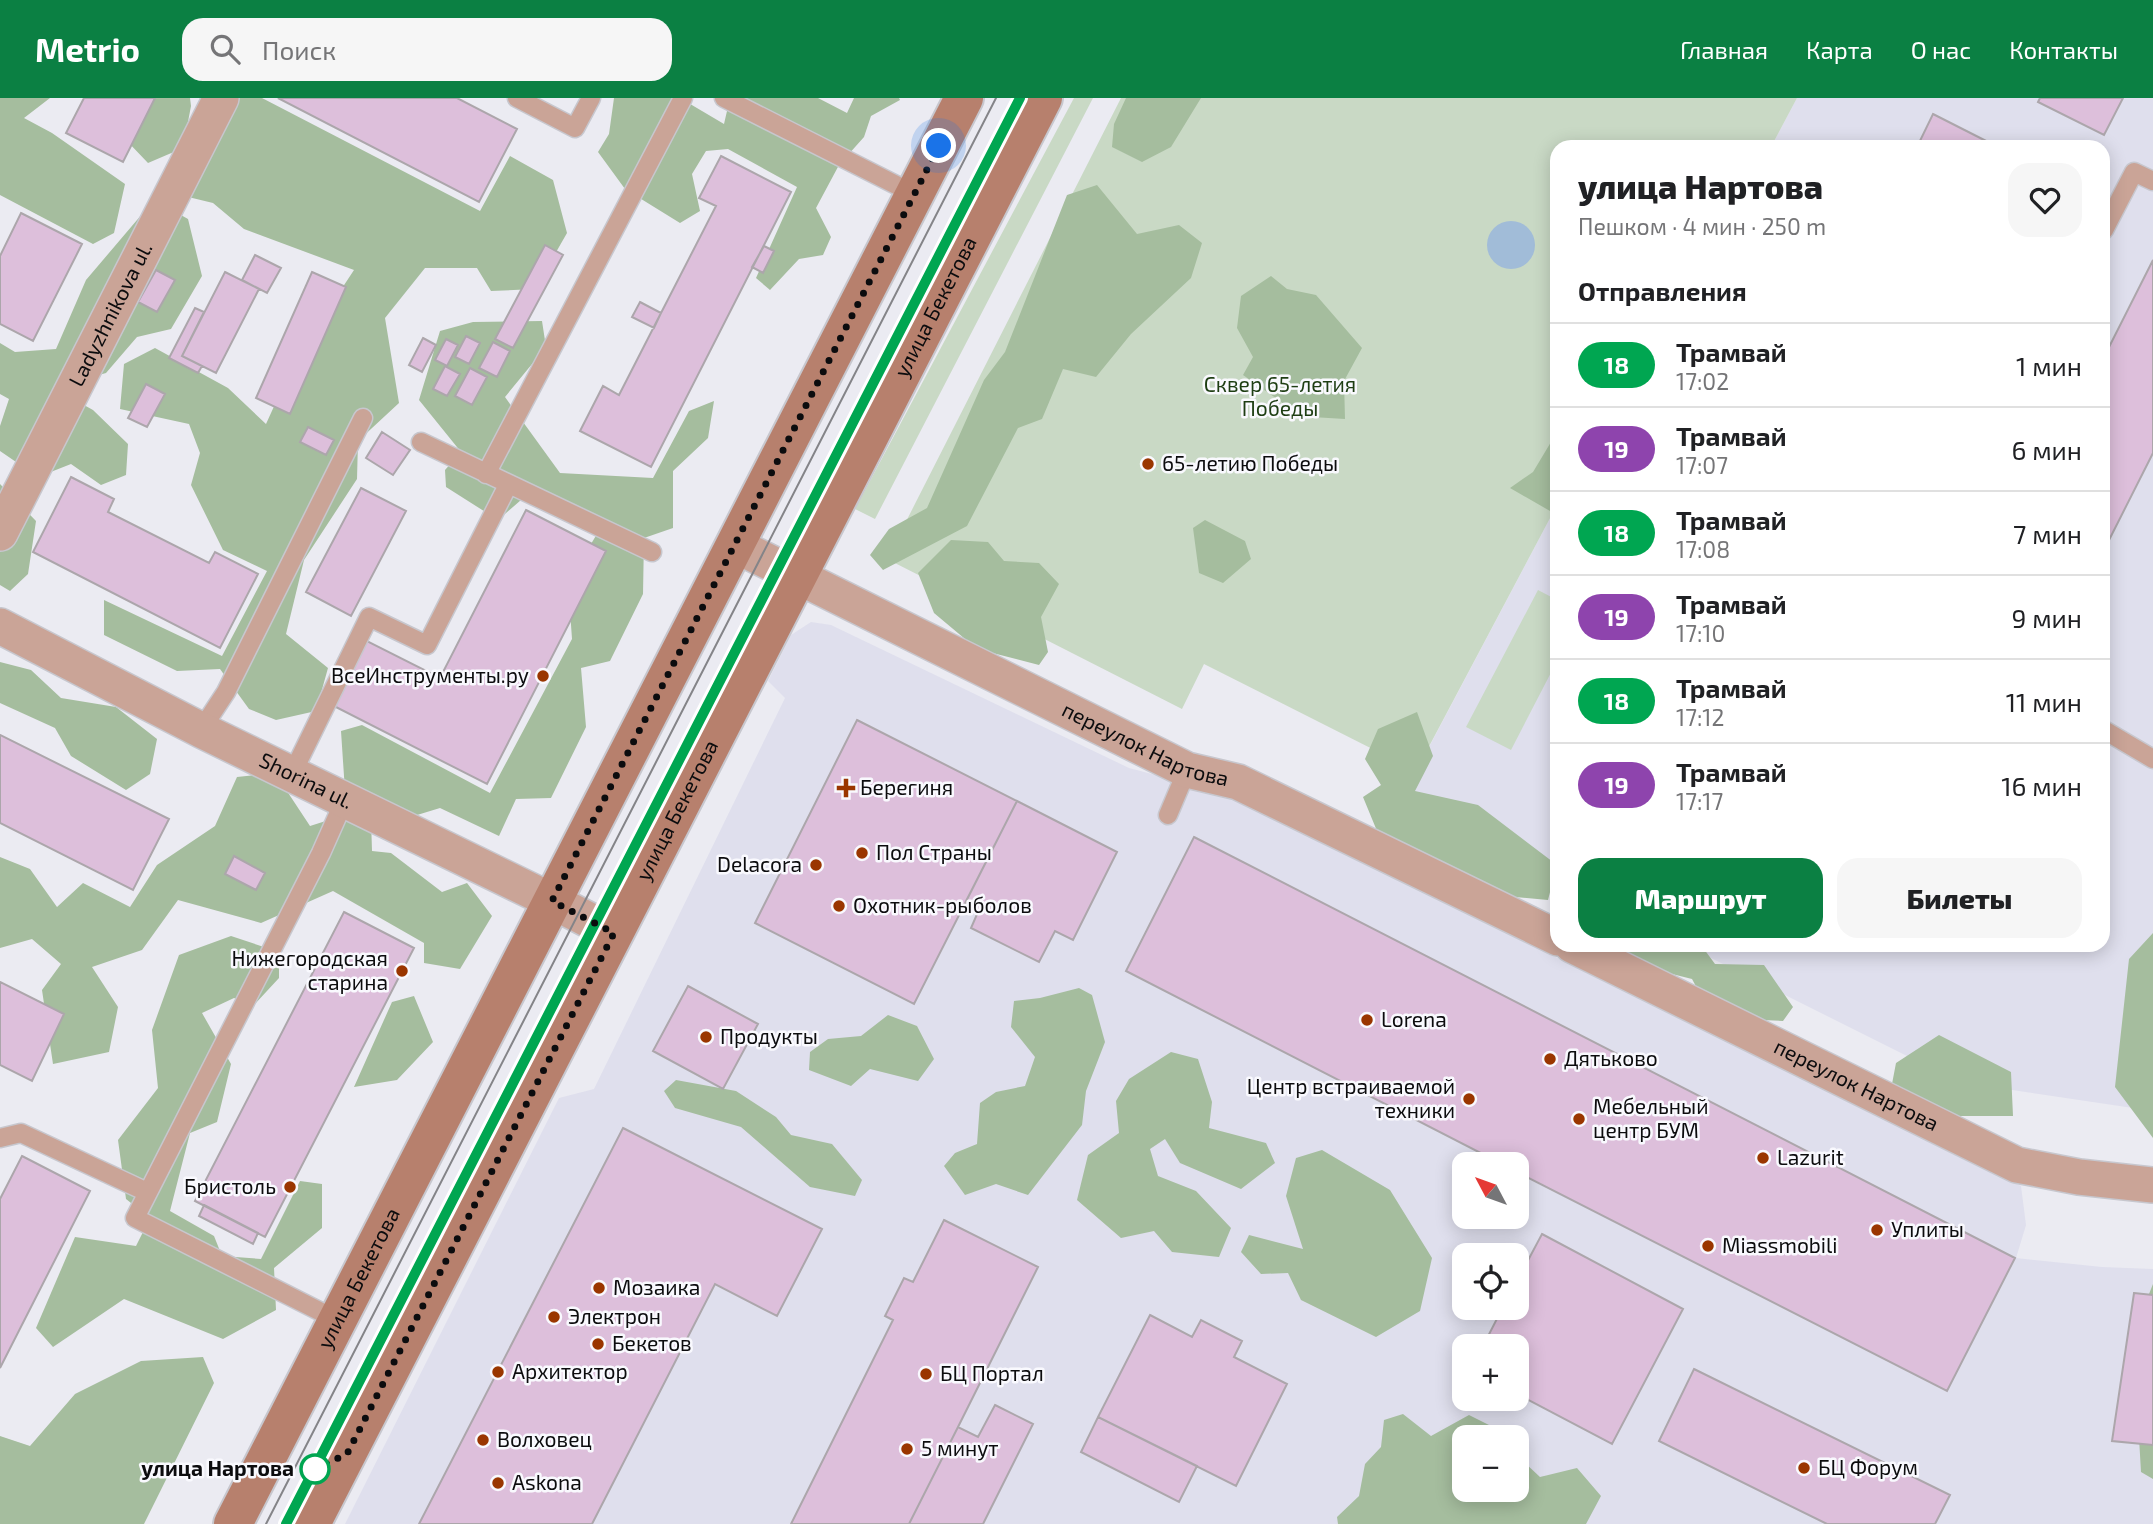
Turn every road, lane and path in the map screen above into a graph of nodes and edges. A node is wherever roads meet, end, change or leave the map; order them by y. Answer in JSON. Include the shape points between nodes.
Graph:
{"nodes":[{"id":1,"x":222,"y":98,"type":"edge"},
{"id":2,"x":517,"y":98,"type":"edge"},
{"id":3,"x":591,"y":98,"type":"edge"},
{"id":4,"x":683,"y":98,"type":"edge"},
{"id":5,"x":724,"y":98,"type":"edge"},
{"id":6,"x":964,"y":98,"type":"edge"},
{"id":7,"x":1043,"y":98,"type":"edge"},
{"id":8,"x":2153,"y":181,"type":"edge"},
{"id":9,"x":914,"y":194,"type":"junction"},
{"id":10,"x":2110,"y":218,"type":"edge"},
{"id":11,"x":363,"y":418,"type":"dead end"},
{"id":12,"x":421,"y":442,"type":"dead end"},
{"id":13,"x":486,"y":474,"type":"junction"},
{"id":14,"x":508,"y":485,"type":"junction"},
{"id":15,"x":0,"y":533,"type":"edge"},
{"id":16,"x":735,"y":545,"type":"junction"},
{"id":17,"x":652,"y":552,"type":"dead end"},
{"id":18,"x":797,"y":577,"type":"junction"},
{"id":19,"x":0,"y":626,"type":"edge"},
{"id":20,"x":201,"y":730,"type":"junction"},
{"id":21,"x":2110,"y":734,"type":"edge"},
{"id":22,"x":2153,"y":759,"type":"edge"},
{"id":23,"x":1187,"y":770,"type":"junction"},
{"id":24,"x":292,"y":774,"type":"junction"},
{"id":25,"x":345,"y":799,"type":"junction"},
{"id":26,"x":1168,"y":816,"type":"dead end"},
{"id":27,"x":552,"y":901,"type":"junction"},
{"id":28,"x":614,"y":933,"type":"junction"},
{"id":29,"x":1550,"y":933,"type":"edge"},
{"id":30,"x":1586,"y":952,"type":"edge"},
{"id":31,"x":0,"y":1138,"type":"edge"},
{"id":32,"x":2153,"y":1185,"type":"edge"},
{"id":33,"x":147,"y":1192,"type":"junction"},
{"id":34,"x":337,"y":1320,"type":"junction"},
{"id":35,"x":233,"y":1524,"type":"edge"},
{"id":36,"x":311,"y":1524,"type":"edge"}],
"edges":[{"from":1,"to":15,"type":"street","name":"Ladyzhnikova ul."},
{"from":2,"to":3,"type":"lane","via":[[575,128]]},
{"from":4,"to":13,"type":"lane"},
{"from":5,"to":9,"type":"lane"},
{"from":6,"to":9,"type":"main road","name":"улица Бекетова"},
{"from":7,"to":18,"type":"main road","name":"улица Бекетова"},
{"from":8,"to":10,"type":"lane","via":[[2134,172]]},
{"from":9,"to":16,"type":"main road","name":"улица Бекетова"},
{"from":11,"to":20,"type":"lane","via":[[226,692]]},
{"from":12,"to":13,"type":"lane"},
{"from":13,"to":14,"type":"lane"},
{"from":14,"to":17,"type":"lane"},
{"from":14,"to":24,"type":"lane","via":[[427,645],[369,617]]},
{"from":16,"to":18,"type":"street","name":"переулок Нартова"},
{"from":16,"to":27,"type":"main road","name":"улица Бекетова"},
{"from":18,"to":23,"type":"street","name":"переулок Нартова"},
{"from":18,"to":28,"type":"main road","name":"улица Бекетова"},
{"from":19,"to":20,"type":"street","name":"Shorina ul."},
{"from":20,"to":24,"type":"street","name":"Shorina ul."},
{"from":21,"to":22,"type":"lane"},
{"from":23,"to":26,"type":"lane"},
{"from":23,"to":29,"type":"street","name":"переулок Нартова","via":[[1238,782]]},
{"from":24,"to":25,"type":"street","name":"Shorina ul."},
{"from":25,"to":27,"type":"street","name":"Shorina ul."},
{"from":25,"to":33,"type":"lane"},
{"from":27,"to":28,"type":"street","name":"Shorina ul."},
{"from":27,"to":34,"type":"main road","name":"улица Бекетова"},
{"from":28,"to":36,"type":"main road","name":"улица Бекетова"},
{"from":30,"to":32,"type":"street","name":"переулок Нартова","via":[[2017,1165]]},
{"from":31,"to":33,"type":"lane","via":[[21,1133]]},
{"from":33,"to":34,"type":"lane","via":[[135,1218]]},
{"from":34,"to":35,"type":"main road","name":"улица Бекетова"}]}
